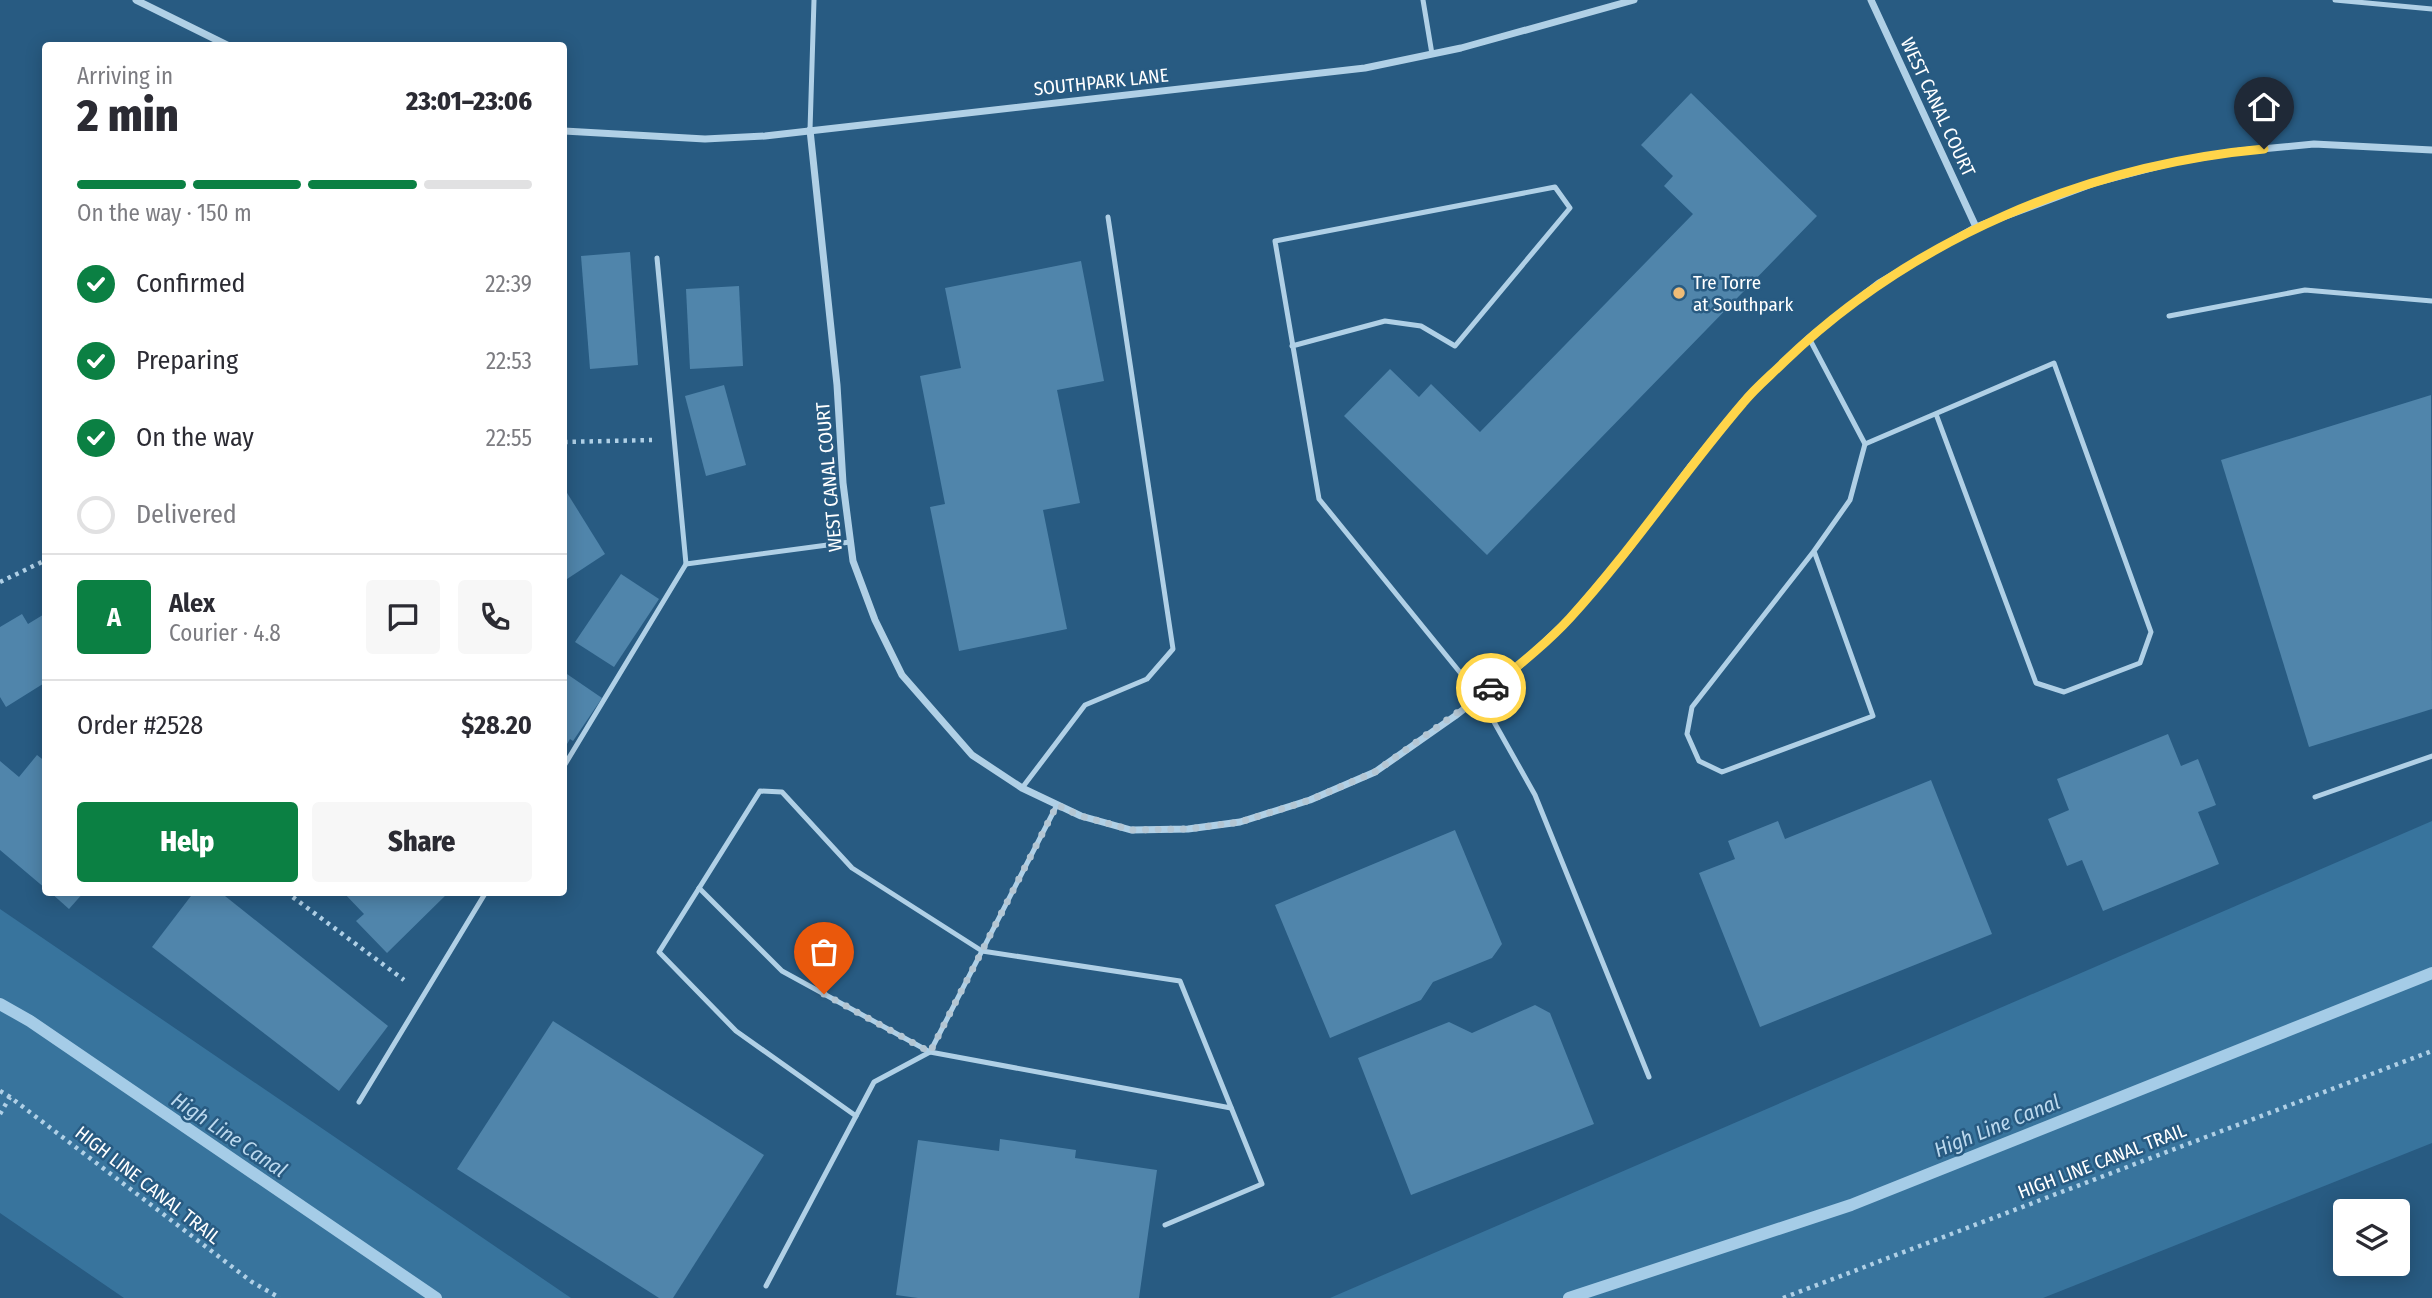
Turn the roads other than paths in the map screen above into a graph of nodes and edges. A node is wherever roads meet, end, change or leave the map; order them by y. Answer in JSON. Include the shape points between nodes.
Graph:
{"nodes":[{"id":1,"x":136,"y":0,"type":"edge"},
{"id":2,"x":814,"y":0,"type":"edge"},
{"id":3,"x":1423,"y":0,"type":"edge"},
{"id":4,"x":1634,"y":0,"type":"edge"},
{"id":5,"x":1871,"y":0,"type":"edge"},
{"id":6,"x":2335,"y":0,"type":"edge"},
{"id":7,"x":2432,"y":9,"type":"edge"},
{"id":8,"x":221,"y":42,"type":"edge"},
{"id":9,"x":1432,"y":54,"type":"junction"},
{"id":10,"x":810,"y":130,"type":"junction"},
{"id":11,"x":567,"y":131,"type":"edge"},
{"id":12,"x":2432,"y":150,"type":"edge"},
{"id":13,"x":1108,"y":217,"type":"dead end"},
{"id":14,"x":1976,"y":227,"type":"junction"},
{"id":15,"x":657,"y":258,"type":"dead end"},
{"id":16,"x":2432,"y":301,"type":"edge"},
{"id":17,"x":2169,"y":316,"type":"dead end"},
{"id":18,"x":1809,"y":338,"type":"junction"},
{"id":19,"x":1292,"y":346,"type":"junction"},
{"id":20,"x":1936,"y":414,"type":"junction"},
{"id":21,"x":1865,"y":444,"type":"junction"},
{"id":22,"x":850,"y":542,"type":"junction"},
{"id":23,"x":1814,"y":551,"type":"junction"},
{"id":24,"x":685,"y":564,"type":"junction"},
{"id":25,"x":1480,"y":697,"type":"junction"},
{"id":26,"x":2432,"y":756,"type":"edge"},
{"id":27,"x":567,"y":761,"type":"edge"},
{"id":28,"x":1022,"y":789,"type":"junction"},
{"id":29,"x":2315,"y":797,"type":"dead end"},
{"id":30,"x":1057,"y":805,"type":"junction"},
{"id":31,"x":699,"y":888,"type":"junction"},
{"id":32,"x":484,"y":896,"type":"edge"},
{"id":33,"x":982,"y":951,"type":"junction"},
{"id":34,"x":930,"y":1052,"type":"junction"},
{"id":35,"x":1649,"y":1077,"type":"dead end"},
{"id":36,"x":359,"y":1102,"type":"dead end"},
{"id":37,"x":1231,"y":1108,"type":"junction"},
{"id":38,"x":856,"y":1116,"type":"junction"},
{"id":39,"x":1165,"y":1225,"type":"dead end"},
{"id":40,"x":766,"y":1286,"type":"dead end"}],
"edges":[{"from":1,"to":8,"type":"street"},
{"from":2,"to":10,"type":"lane"},
{"from":3,"to":9,"type":"lane"},
{"from":4,"to":9,"type":"street","name":"SOUTHPARK LANE"},
{"from":5,"to":14,"type":"street","name":"WEST CANAL COURT"},
{"from":6,"to":7,"type":"lane"},
{"from":9,"to":10,"type":"street","name":"SOUTHPARK LANE","via":[[1365,68]]},
{"from":10,"to":11,"type":"street","name":"SOUTHPARK LANE","via":[[705,139]]},
{"from":10,"to":22,"type":"street","name":"WEST CANAL COURT"},
{"from":12,"to":14,"type":"street","name":"WEST CANAL COURT","via":[[2314,144],[2174,162],[2097,182]]},
{"from":13,"to":28,"type":"lane","via":[[1173,649],[1147,679],[1085,705]]},
{"from":14,"to":18,"type":"street","name":"WEST CANAL COURT","via":[[1879,283]]},
{"from":15,"to":24,"type":"lane"},
{"from":16,"to":17,"type":"lane","via":[[2305,290]]},
{"from":18,"to":21,"type":"lane"},
{"from":18,"to":25,"type":"street","name":"WEST CANAL COURT","via":[[1745,400],[1569,619]]},
{"from":19,"to":19,"type":"lane","via":[[1275,241],[1555,187],[1570,208],[1455,346],[1421,326],[1385,321]]},
{"from":19,"to":25,"type":"lane","via":[[1319,499]]},
{"from":20,"to":20,"type":"lane","via":[[2054,363],[2151,632],[2140,663],[2064,692],[2036,683]]},
{"from":20,"to":21,"type":"lane"},
{"from":21,"to":23,"type":"lane","via":[[1850,499]]},
{"from":22,"to":24,"type":"lane"},
{"from":22,"to":28,"type":"street","name":"WEST CANAL COURT","via":[[866,596],[902,675],[972,755]]},
{"from":23,"to":23,"type":"lane","via":[[1692,707],[1687,734],[1699,761],[1722,772],[1873,716]]},
{"from":24,"to":27,"type":"lane"},
{"from":25,"to":30,"type":"street","name":"WEST CANAL COURT","via":[[1375,772],[1310,800],[1240,822],[1132,830]]},
{"from":25,"to":35,"type":"lane","via":[[1535,795]]},
{"from":26,"to":29,"type":"lane"},
{"from":28,"to":30,"type":"street","name":"WEST CANAL COURT"},
{"from":30,"to":33,"type":"lane"},
{"from":31,"to":33,"type":"lane","via":[[760,791],[782,792],[852,867]]},
{"from":31,"to":34,"type":"lane","via":[[782,971]]},
{"from":31,"to":38,"type":"lane","via":[[659,952],[736,1031]]},
{"from":32,"to":36,"type":"lane"},
{"from":33,"to":34,"type":"lane"},
{"from":33,"to":37,"type":"lane","via":[[1180,981]]},
{"from":34,"to":37,"type":"lane"},
{"from":34,"to":38,"type":"lane","via":[[874,1082]]},
{"from":37,"to":39,"type":"lane","via":[[1262,1184]]},
{"from":38,"to":40,"type":"lane"}]}
